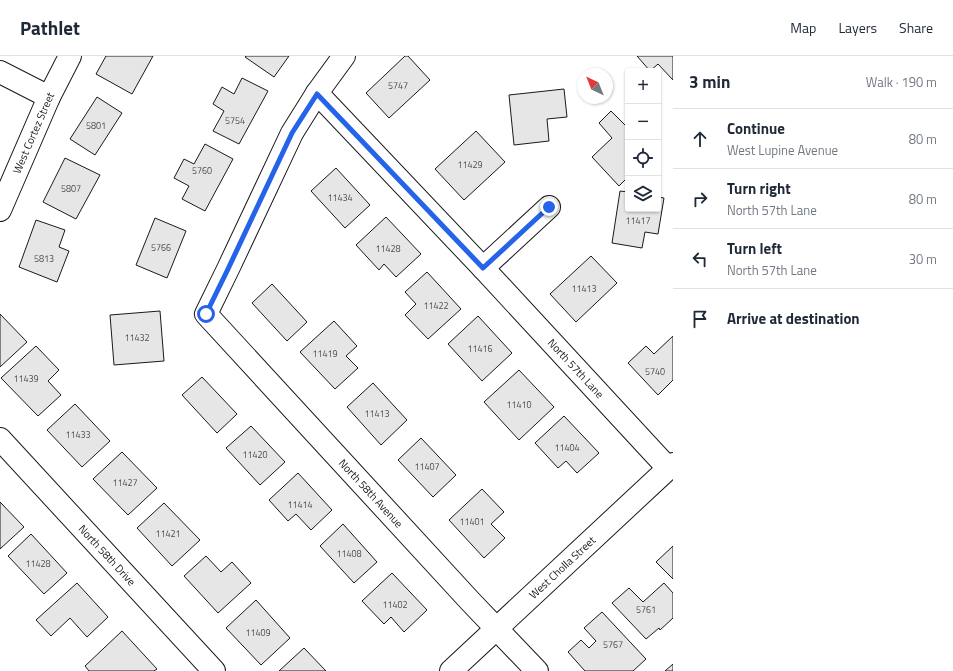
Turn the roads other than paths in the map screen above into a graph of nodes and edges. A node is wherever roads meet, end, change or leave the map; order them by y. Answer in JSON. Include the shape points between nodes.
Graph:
{"nodes":[{"id":1,"x":70,"y":56,"type":"edge"},
{"id":2,"x":344,"y":56,"type":"edge"},
{"id":3,"x":0,"y":72,"type":"edge"},
{"id":4,"x":317,"y":94,"type":"junction"},
{"id":5,"x":49,"y":97,"type":"junction"},
{"id":6,"x":549,"y":207,"type":"dead end"},
{"id":7,"x":0,"y":210,"type":"edge"},
{"id":8,"x":483,"y":268,"type":"junction"},
{"id":9,"x":0,"y":439,"type":"edge"},
{"id":10,"x":671,"y":466,"type":"edge"},
{"id":11,"x":496,"y":629,"type":"junction"},
{"id":12,"x":214,"y":671,"type":"edge"},
{"id":13,"x":451,"y":671,"type":"edge"},
{"id":14,"x":537,"y":671,"type":"edge"}],
"edges":[{"from":1,"to":5,"type":"street","name":"West Cortez Street"},
{"from":2,"to":4,"type":"street"},
{"from":3,"to":5,"type":"street"},
{"from":4,"to":8,"type":"street","name":"North 57th Lane"},
{"from":4,"to":11,"type":"street","name":"North 58th Avenue","via":[[292,133],[206,314]]},
{"from":5,"to":7,"type":"street","name":"West Cortez Street"},
{"from":6,"to":8,"type":"street"},
{"from":8,"to":10,"type":"street","name":"North 57th Lane"},
{"from":9,"to":12,"type":"street","name":"North 58th Drive"},
{"from":10,"to":11,"type":"street","name":"West Cholla Street"},
{"from":11,"to":13,"type":"street","name":"West Cholla Street"},
{"from":11,"to":14,"type":"street","name":"North 58th Avenue"}]}
